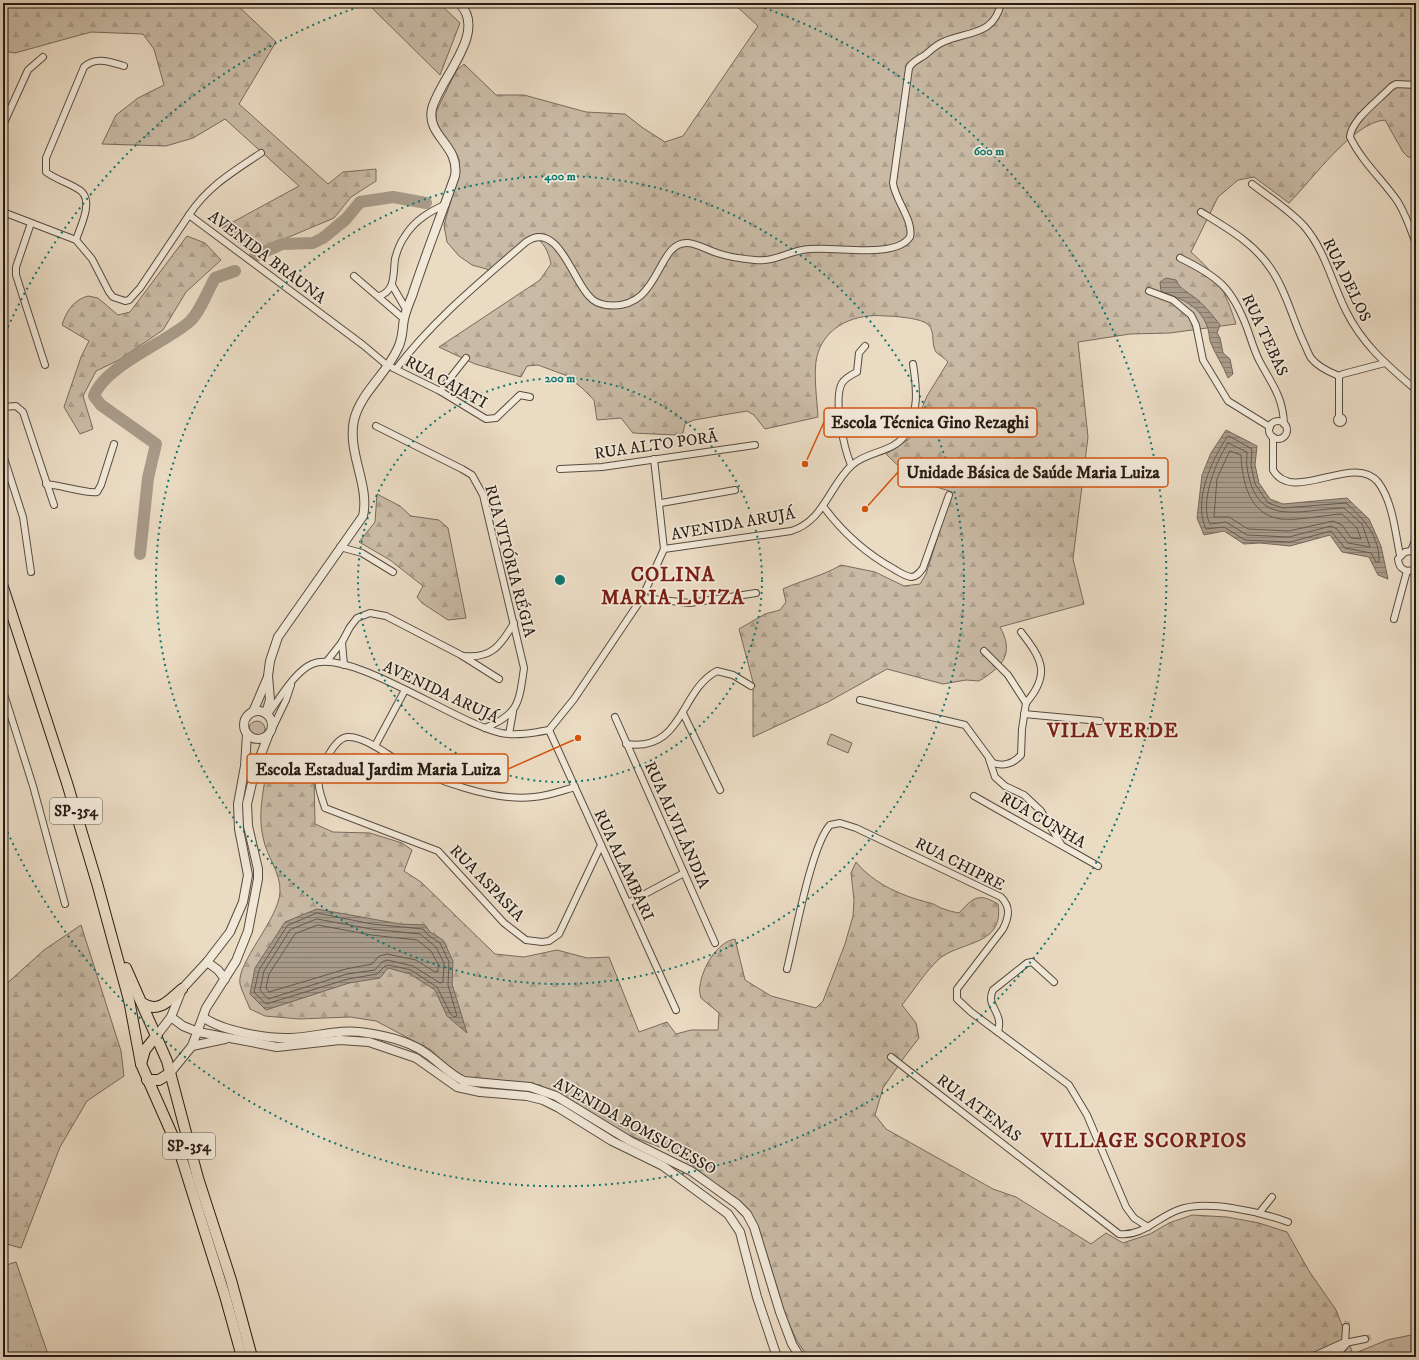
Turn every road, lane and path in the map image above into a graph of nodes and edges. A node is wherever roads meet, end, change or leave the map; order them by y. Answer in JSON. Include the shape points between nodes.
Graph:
{"nodes":[{"id":1,"x":459,"y":3,"type":"edge"},
{"id":2,"x":1001,"y":3,"type":"edge"},
{"id":3,"x":43,"y":57,"type":"dead end"},
{"id":4,"x":124,"y":66,"type":"dead end"},
{"id":5,"x":1416,"y":85,"type":"edge"},
{"id":6,"x":3,"y":125,"type":"edge"},
{"id":7,"x":261,"y":153,"type":"dead end"},
{"id":8,"x":1252,"y":184,"type":"dead end"},
{"id":9,"x":446,"y":204,"type":"junction"},
{"id":10,"x":3,"y":212,"type":"edge"},
{"id":11,"x":1200,"y":212,"type":"dead end"},
{"id":12,"x":189,"y":216,"type":"junction"},
{"id":13,"x":31,"y":223,"type":"junction"},
{"id":14,"x":76,"y":240,"type":"junction"},
{"id":15,"x":1416,"y":244,"type":"edge"},
{"id":16,"x":1180,"y":258,"type":"dead end"},
{"id":17,"x":354,"y":276,"type":"dead end"},
{"id":18,"x":392,"y":285,"type":"junction"},
{"id":19,"x":1149,"y":291,"type":"dead end"},
{"id":20,"x":379,"y":296,"type":"junction"},
{"id":21,"x":405,"y":315,"type":"junction"},
{"id":22,"x":865,"y":346,"type":"dead end"},
{"id":23,"x":466,"y":358,"type":"dead end"},
{"id":24,"x":913,"y":364,"type":"dead end"},
{"id":25,"x":1385,"y":364,"type":"junction"},
{"id":26,"x":45,"y":365,"type":"dead end"},
{"id":27,"x":391,"y":367,"type":"junction"},
{"id":28,"x":1339,"y":376,"type":"junction"},
{"id":29,"x":1416,"y":390,"type":"edge"},
{"id":30,"x":440,"y":391,"type":"junction"},
{"id":31,"x":530,"y":397,"type":"dead end"},
{"id":32,"x":3,"y":407,"type":"edge"},
{"id":33,"x":1339,"y":417,"type":"dead end"},
{"id":34,"x":1284,"y":424,"type":"junction"},
{"id":35,"x":376,"y":426,"type":"dead end"},
{"id":36,"x":1270,"y":427,"type":"junction"},
{"id":37,"x":1273,"y":437,"type":"junction"},
{"id":38,"x":114,"y":444,"type":"dead end"},
{"id":39,"x":755,"y":446,"type":"dead end"},
{"id":40,"x":3,"y":455,"type":"edge"},
{"id":41,"x":654,"y":459,"type":"junction"},
{"id":42,"x":851,"y":465,"type":"junction"},
{"id":43,"x":560,"y":469,"type":"dead end"},
{"id":44,"x":46,"y":484,"type":"junction"},
{"id":45,"x":735,"y":490,"type":"dead end"},
{"id":46,"x":949,"y":496,"type":"dead end"},
{"id":47,"x":661,"y":503,"type":"junction"},
{"id":48,"x":54,"y":505,"type":"dead end"},
{"id":49,"x":823,"y":506,"type":"junction"},
{"id":50,"x":1416,"y":538,"type":"edge"},
{"id":51,"x":340,"y":547,"type":"junction"},
{"id":52,"x":664,"y":549,"type":"junction"},
{"id":53,"x":1414,"y":553,"type":"edge"},
{"id":54,"x":1400,"y":556,"type":"junction"},
{"id":55,"x":1416,"y":568,"type":"edge"},
{"id":56,"x":1407,"y":571,"type":"junction"},
{"id":57,"x":31,"y":572,"type":"dead end"},
{"id":58,"x":393,"y":572,"type":"dead end"},
{"id":59,"x":3,"y":587,"type":"edge"},
{"id":60,"x":756,"y":593,"type":"dead end"},
{"id":61,"x":5,"y":595,"type":"edge"},
{"id":62,"x":642,"y":598,"type":"junction"},
{"id":63,"x":1394,"y":619,"type":"dead end"},
{"id":64,"x":514,"y":623,"type":"junction"},
{"id":65,"x":1021,"y":632,"type":"dead end"},
{"id":66,"x":342,"y":642,"type":"junction"},
{"id":67,"x":984,"y":651,"type":"dead end"},
{"id":68,"x":461,"y":656,"type":"junction"},
{"id":69,"x":327,"y":661,"type":"junction"},
{"id":70,"x":344,"y":665,"type":"junction"},
{"id":71,"x":268,"y":676,"type":"junction"},
{"id":72,"x":499,"y":679,"type":"dead end"},
{"id":73,"x":291,"y":684,"type":"junction"},
{"id":74,"x":752,"y":686,"type":"dead end"},
{"id":75,"x":406,"y":690,"type":"junction"},
{"id":76,"x":3,"y":691,"type":"edge"},
{"id":77,"x":860,"y":700,"type":"dead end"},
{"id":78,"x":1026,"y":703,"type":"junction"},
{"id":79,"x":253,"y":712,"type":"junction"},
{"id":80,"x":513,"y":712,"type":"junction"},
{"id":81,"x":683,"y":713,"type":"junction"},
{"id":82,"x":267,"y":714,"type":"junction"},
{"id":83,"x":1024,"y":714,"type":"junction"},
{"id":84,"x":615,"y":717,"type":"dead end"},
{"id":85,"x":1100,"y":721,"type":"dead end"},
{"id":86,"x":273,"y":726,"type":"junction"},
{"id":87,"x":485,"y":728,"type":"junction"},
{"id":88,"x":549,"y":730,"type":"junction"},
{"id":89,"x":247,"y":734,"type":"junction"},
{"id":90,"x":509,"y":734,"type":"junction"},
{"id":91,"x":268,"y":736,"type":"junction"},
{"id":92,"x":626,"y":744,"type":"junction"},
{"id":93,"x":375,"y":746,"type":"junction"},
{"id":94,"x":989,"y":759,"type":"junction"},
{"id":95,"x":575,"y":787,"type":"junction"},
{"id":96,"x":720,"y":790,"type":"dead end"},
{"id":97,"x":974,"y":796,"type":"dead end"},
{"id":98,"x":601,"y":845,"type":"junction"},
{"id":99,"x":1061,"y":846,"type":"junction"},
{"id":100,"x":1098,"y":866,"type":"dead end"},
{"id":101,"x":684,"y":873,"type":"junction"},
{"id":102,"x":628,"y":903,"type":"junction"},
{"id":103,"x":65,"y":904,"type":"dead end"},
{"id":104,"x":113,"y":939,"type":"junction"},
{"id":105,"x":715,"y":943,"type":"dead end"},
{"id":106,"x":207,"y":962,"type":"junction"},
{"id":107,"x":787,"y":968,"type":"dead end"},
{"id":108,"x":225,"y":979,"type":"junction"},
{"id":109,"x":1054,"y":982,"type":"dead end"},
{"id":110,"x":182,"y":989,"type":"junction"},
{"id":111,"x":142,"y":1003,"type":"junction"},
{"id":112,"x":676,"y":1010,"type":"dead end"},
{"id":113,"x":203,"y":1016,"type":"junction"},
{"id":114,"x":171,"y":1017,"type":"junction"},
{"id":115,"x":198,"y":1032,"type":"junction"},
{"id":116,"x":998,"y":1032,"type":"junction"},
{"id":117,"x":157,"y":1035,"type":"junction"},
{"id":118,"x":233,"y":1039,"type":"junction"},
{"id":119,"x":192,"y":1046,"type":"junction"},
{"id":120,"x":891,"y":1057,"type":"dead end"},
{"id":121,"x":141,"y":1064,"type":"junction"},
{"id":122,"x":170,"y":1073,"type":"junction"},
{"id":123,"x":147,"y":1080,"type":"junction"},
{"id":124,"x":1272,"y":1197,"type":"dead end"},
{"id":125,"x":1260,"y":1212,"type":"junction"},
{"id":126,"x":1288,"y":1222,"type":"dead end"},
{"id":127,"x":1148,"y":1227,"type":"junction"},
{"id":128,"x":1346,"y":1327,"type":"tunnel mouth"},
{"id":129,"x":1365,"y":1338,"type":"tunnel mouth"},
{"id":130,"x":1345,"y":1343,"type":"junction"},
{"id":131,"x":242,"y":1357,"type":"edge"},
{"id":132,"x":252,"y":1357,"type":"edge"},
{"id":133,"x":777,"y":1357,"type":"edge"},
{"id":134,"x":800,"y":1357,"type":"edge"},
{"id":135,"x":1314,"y":1357,"type":"edge"},
{"id":136,"x":1334,"y":1357,"type":"edge"}],
"edges":[{"from":1,"to":9,"type":"street","via":[[469,18],[468,29],[454,68],[435,100],[431,117],[434,126],[454,155],[456,164]]},
{"from":2,"to":27,"type":"street","via":[[995,20],[988,26],[975,33],[943,42],[914,61],[909,68],[893,183],[911,228],[910,236],[902,243],[879,249],[802,250],[767,261],[732,257],[692,243],[680,244],[671,251],[644,294],[632,302],[617,306],[590,298],[569,262],[552,241],[537,236],[526,242],[450,309]]},
{"from":3,"to":6,"type":"street","via":[[28,70]]},
{"from":4,"to":14,"type":"street","via":[[98,60],[89,62],[84,67],[46,158],[46,172],[54,179],[81,192],[86,199],[86,209]]},
{"from":5,"to":15,"type":"street","via":[[1396,84],[1391,88],[1352,127],[1350,138],[1398,202]]},
{"from":7,"to":12,"type":"street","via":[[213,186]]},
{"from":8,"to":25,"type":"street","name":"RUA DELOS","via":[[1293,215],[1309,233],[1323,257],[1356,330]]},
{"from":9,"to":18,"type":"street","via":[[424,215],[405,235],[396,254]]},
{"from":9,"to":21,"type":"street"},
{"from":10,"to":13,"type":"street","name":"AVENIDA BRAUNA"},
{"from":11,"to":28,"type":"street","via":[[1256,250],[1282,287],[1311,358]]},
{"from":12,"to":14,"type":"street","name":"AVENIDA BRAUNA","via":[[129,300],[113,297],[92,259]]},
{"from":12,"to":27,"type":"street","name":"AVENIDA BRAUNA"},
{"from":13,"to":14,"type":"street","name":"AVENIDA BRAUNA"},
{"from":13,"to":26,"type":"street","via":[[16,267],[16,275]]},
{"from":16,"to":34,"type":"street","name":"RUA TEBAS","via":[[1214,276],[1229,291],[1237,304],[1257,356],[1277,390],[1282,404]]},
{"from":17,"to":20,"type":"street"},
{"from":18,"to":20,"type":"street","via":[[387,292]]},
{"from":18,"to":21,"type":"street"},
{"from":19,"to":36,"type":"street","via":[[1173,300],[1191,315],[1196,325],[1202,360],[1228,401]]},
{"from":20,"to":21,"type":"street"},
{"from":21,"to":27,"type":"street","via":[[403,336]]},
{"from":22,"to":42,"type":"street","via":[[859,353],[856,372],[842,382],[840,392],[845,452]]},
{"from":23,"to":30,"type":"street"},
{"from":24,"to":42,"type":"street","via":[[915,411],[905,436],[892,446]]},
{"from":25,"to":28,"type":"street"},
{"from":25,"to":29,"type":"street","name":"RUA DELOS"},
{"from":27,"to":30,"type":"street","name":"RUA CAJATI"},
{"from":27,"to":51,"type":"street","via":[[367,393],[356,412],[352,441],[364,499],[364,512]]},
{"from":28,"to":33,"type":"street"},
{"from":30,"to":31,"type":"street","name":"RUA CAJATI","via":[[486,419],[496,418],[520,395]]},
{"from":32,"to":44,"type":"street","via":[[16,406],[23,412]]},
{"from":34,"to":36,"type":"street","via":[[1276,422]]},
{"from":34,"to":37,"type":"street","via":[[1286,434],[1279,439]]},
{"from":35,"to":64,"type":"street","name":"RUA VITÓRIA RÉGIA","via":[[472,475],[483,495]]},
{"from":36,"to":37,"type":"street"},
{"from":37,"to":54,"type":"street","via":[[1273,470],[1280,479],[1296,482],[1353,473],[1374,478],[1386,496]]},
{"from":38,"to":44,"type":"street","via":[[97,492]]},
{"from":39,"to":41,"type":"street","name":"RUA ALTO PORÃ"},
{"from":40,"to":57,"type":"street","via":[[23,517]]},
{"from":41,"to":43,"type":"street","name":"RUA ALTO PORÃ"},
{"from":41,"to":47,"type":"street"},
{"from":42,"to":49,"type":"street","name":"AVENIDA ARUJÁ"},
{"from":44,"to":48,"type":"street"},
{"from":45,"to":47,"type":"street"},
{"from":46,"to":49,"type":"street","via":[[923,568],[916,576],[911,577],[858,545]]},
{"from":47,"to":52,"type":"street"},
{"from":49,"to":52,"type":"street","name":"AVENIDA ARUJÁ","via":[[808,523],[791,531]]},
{"from":50,"to":53,"type":"street"},
{"from":51,"to":58,"type":"street","via":[[362,553]]},
{"from":51,"to":71,"type":"street","via":[[278,637],[271,653]]},
{"from":52,"to":62,"type":"street","name":"AVENIDA ARUJÁ"},
{"from":53,"to":54,"type":"street","via":[[1405,552]]},
{"from":54,"to":56,"type":"street","via":[[1400,566]]},
{"from":55,"to":56,"type":"street"},
{"from":56,"to":63,"type":"street"},
{"from":59,"to":61,"type":"main road","number":"SP-354"},
{"from":60,"to":62,"type":"street","via":[[690,603]]},
{"from":61,"to":104,"type":"main road","number":"SP-354","via":[[67,783]]},
{"from":62,"to":88,"type":"street","name":"AVENIDA ARUJÁ","via":[[574,699]]},
{"from":64,"to":68,"type":"street","via":[[503,641],[488,653],[471,657]]},
{"from":64,"to":80,"type":"street","name":"RUA VITÓRIA RÉGIA","via":[[524,668],[521,690]]},
{"from":65,"to":78,"type":"street","via":[[1038,654],[1041,666],[1041,680],[1036,692]]},
{"from":66,"to":68,"type":"street","via":[[357,618],[377,613]]},
{"from":66,"to":69,"type":"street"},
{"from":66,"to":70,"type":"street"},
{"from":67,"to":78,"type":"street","via":[[1008,675]]},
{"from":68,"to":72,"type":"street"},
{"from":69,"to":70,"type":"street","name":"AVENIDA ARUJÁ"},
{"from":69,"to":73,"type":"street","via":[[312,664]]},
{"from":70,"to":75,"type":"street","name":"AVENIDA ARUJÁ","via":[[382,678]]},
{"from":71,"to":79,"type":"street"},
{"from":71,"to":82,"type":"street","via":[[270,700]]},
{"from":73,"to":82,"type":"street"},
{"from":73,"to":86,"type":"street"},
{"from":74,"to":81,"type":"street","via":[[733,675],[717,671],[704,680]]},
{"from":75,"to":87,"type":"street","name":"AVENIDA ARUJÁ"},
{"from":75,"to":93,"type":"street"},
{"from":76,"to":103,"type":"street","via":[[33,786]]},
{"from":77,"to":94,"type":"street","via":[[965,725]]},
{"from":78,"to":83,"type":"street"},
{"from":79,"to":82,"type":"street"},
{"from":79,"to":89,"type":"street","via":[[245,721]]},
{"from":80,"to":87,"type":"street","via":[[502,721]]},
{"from":80,"to":90,"type":"street","name":"RUA VITÓRIA RÉGIA"},
{"from":81,"to":92,"type":"street","via":[[675,726],[658,739],[638,745]]},
{"from":81,"to":96,"type":"street"},
{"from":82,"to":86,"type":"street"},
{"from":83,"to":85,"type":"street"},
{"from":83,"to":94,"type":"street","via":[[1021,755],[1004,765],[993,763]]},
{"from":84,"to":92,"type":"street","name":"RUA ALVILÂNDIA"},
{"from":86,"to":91,"type":"street"},
{"from":87,"to":90,"type":"street","name":"AVENIDA ARUJÁ"},
{"from":88,"to":90,"type":"street","name":"AVENIDA ARUJÁ","via":[[532,734]]},
{"from":88,"to":95,"type":"street","name":"RUA ALAMBARI"},
{"from":89,"to":91,"type":"street","via":[[257,740]]},
{"from":89,"to":106,"type":"street","via":[[238,811],[239,829],[247,864],[247,886],[238,918]]},
{"from":91,"to":108,"type":"street","via":[[254,770],[247,804],[249,837],[258,869],[256,895],[242,949]]},
{"from":92,"to":101,"type":"street","name":"RUA ALVILÂNDIA"},
{"from":93,"to":95,"type":"street","via":[[419,772],[474,790],[519,798],[546,796]]},
{"from":93,"to":98,"type":"street","name":"RUA ASPASIA","via":[[348,737],[338,740],[326,763],[319,786],[325,808],[438,851],[504,923],[526,940],[537,943],[549,941],[558,934]]},
{"from":94,"to":99,"type":"street","via":[[996,777],[1006,786],[1024,795],[1041,811]]},
{"from":95,"to":98,"type":"street","name":"RUA ALAMBARI"},
{"from":97,"to":99,"type":"street","name":"RUA CUNHA"},
{"from":98,"to":102,"type":"street","name":"RUA ALAMBARI"},
{"from":99,"to":100,"type":"street","name":"RUA CUNHA"},
{"from":101,"to":102,"type":"street"},
{"from":101,"to":105,"type":"street","name":"RUA ALVILÂNDIA"},
{"from":102,"to":112,"type":"street","name":"RUA ALAMBARI"},
{"from":104,"to":111,"type":"main road","number":"SP-354"},
{"from":104,"to":121,"type":"main road","number":"SP-354","via":[[132,1011]]},
{"from":106,"to":108,"type":"street"},
{"from":106,"to":110,"type":"street"},
{"from":107,"to":116,"type":"street","name":"RUA CHIPRE","via":[[812,866],[822,839],[830,824],[846,824],[989,890],[1005,902],[1008,914],[1003,929],[956,993],[960,1002]]},
{"from":108,"to":113,"type":"street"},
{"from":109,"to":116,"type":"street","via":[[1032,962],[1027,963],[993,990],[990,996],[991,1004],[999,1016]]},
{"from":110,"to":111,"type":"main road","via":[[157,1008],[149,1008]]},
{"from":110,"to":114,"type":"street"},
{"from":111,"to":117,"type":"main road","number":"SP-354"},
{"from":113,"to":115,"type":"street"},
{"from":113,"to":134,"type":"street","name":"AVENIDA BOMSUCESSO","via":[[215,1025],[242,1032],[292,1038],[352,1032],[402,1042],[426,1052],[464,1081],[530,1087],[556,1096],[630,1141],[691,1171],[737,1204],[751,1220],[780,1312],[792,1344]]},
{"from":114,"to":115,"type":"street","name":"AVENIDA BOMSUCESSO","via":[[183,1026]]},
{"from":114,"to":117,"type":"street"},
{"from":115,"to":118,"type":"street","name":"AVENIDA BOMSUCESSO"},
{"from":115,"to":119,"type":"street"},
{"from":116,"to":127,"type":"street","name":"RUA CHIPRE","via":[[1069,1085],[1088,1115],[1126,1207],[1134,1218]]},
{"from":117,"to":121,"type":"main road","via":[[145,1050]]},
{"from":117,"to":122,"type":"main road","number":"SP-354"},
{"from":118,"to":119,"type":"street"},
{"from":118,"to":133,"type":"street","name":"AVENIDA BOMSUCESSO","via":[[277,1047],[340,1040],[383,1046],[416,1058],[458,1087],[543,1100],[612,1141],[663,1166],[728,1214],[735,1222]]},
{"from":119,"to":122,"type":"street"},
{"from":120,"to":127,"type":"street","name":"RUA ATENAS","via":[[996,1136],[1115,1232],[1124,1234]]},
{"from":121,"to":123,"type":"main road","number":"SP-354"},
{"from":122,"to":123,"type":"main road","via":[[159,1080]]},
{"from":122,"to":132,"type":"main road","number":"SP-354","via":[[198,1178],[231,1280]]},
{"from":123,"to":131,"type":"main road","number":"SP-354","via":[[179,1150],[226,1296]]},
{"from":124,"to":125,"type":"street"},
{"from":125,"to":126,"type":"street","name":"RUA ATENAS"},
{"from":125,"to":127,"type":"street","name":"RUA ATENAS","via":[[1186,1207]]},
{"from":128,"to":130,"type":"street"},
{"from":129,"to":130,"type":"street"},
{"from":130,"to":135,"type":"street"},
{"from":130,"to":136,"type":"street"}]}
